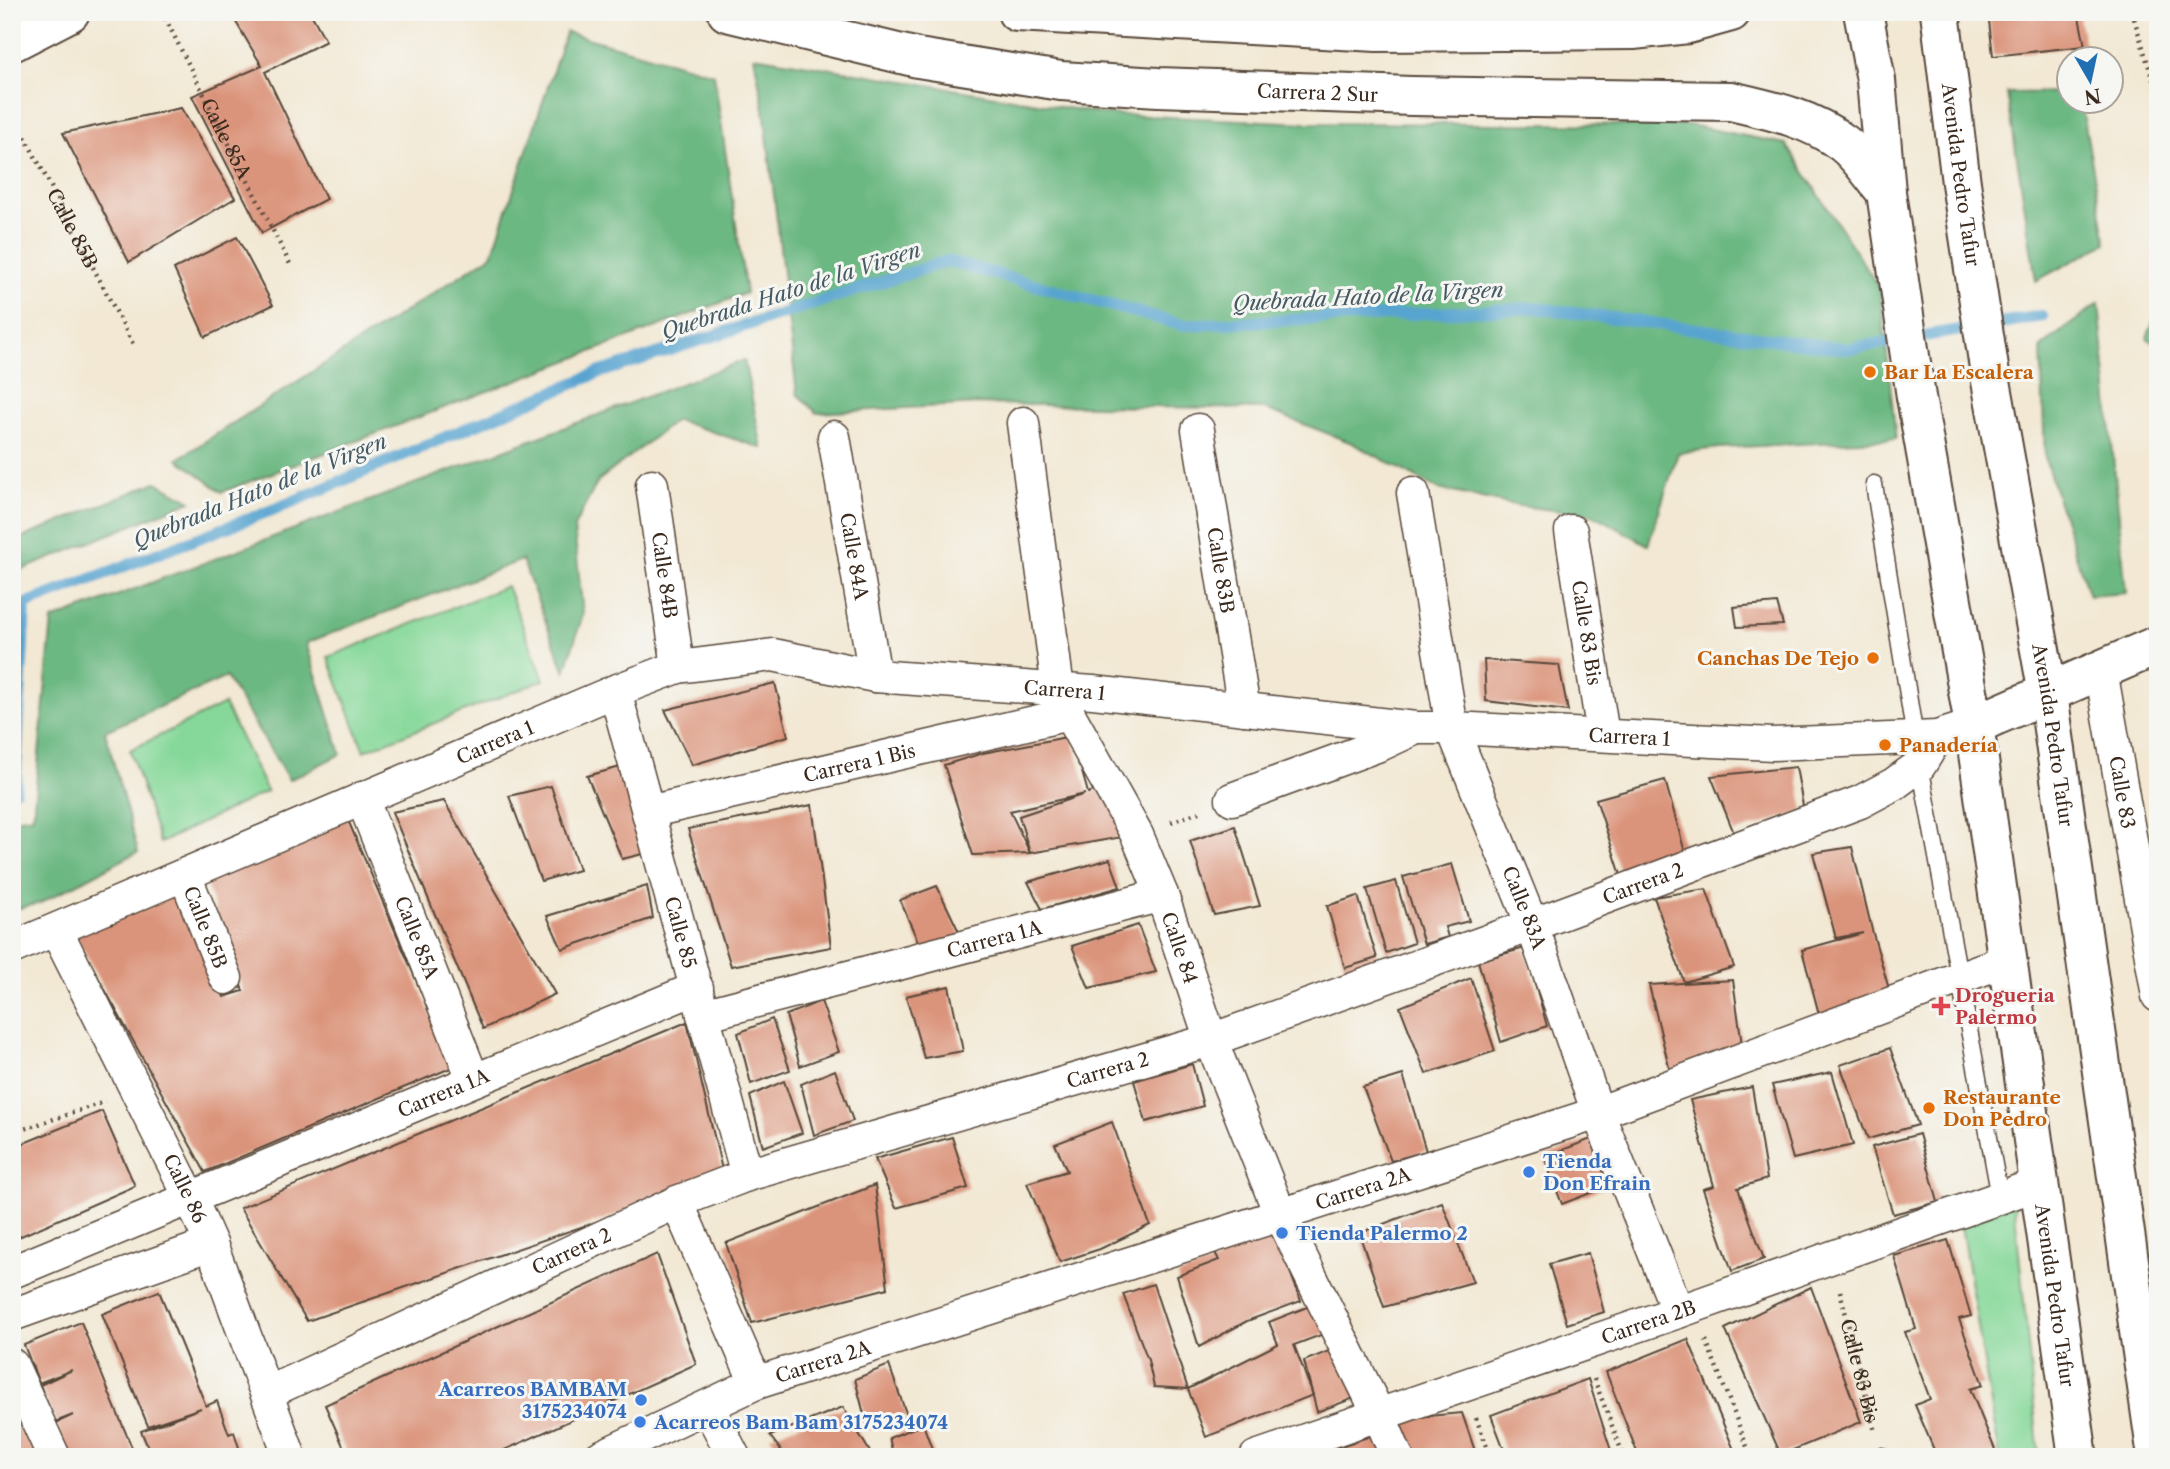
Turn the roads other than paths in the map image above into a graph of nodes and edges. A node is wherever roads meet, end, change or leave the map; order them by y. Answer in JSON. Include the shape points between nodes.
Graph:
{"nodes":[{"id":1,"x":71,"y":12,"type":"edge"},
{"id":2,"x":727,"y":12,"type":"edge"},
{"id":3,"x":1017,"y":12,"type":"edge"},
{"id":4,"x":1731,"y":12,"type":"edge"},
{"id":5,"x":1863,"y":12,"type":"edge"},
{"id":6,"x":1940,"y":12,"type":"edge"},
{"id":7,"x":12,"y":42,"type":"edge"},
{"id":8,"x":1886,"y":192,"type":"junction"},
{"id":9,"x":1023,"y":423,"type":"dead end"},
{"id":10,"x":1198,"y":430,"type":"dead end"},
{"id":11,"x":834,"y":437,"type":"dead end"},
{"id":12,"x":1874,"y":484,"type":"dead end"},
{"id":13,"x":652,"y":485,"type":"dead end"},
{"id":14,"x":1413,"y":493,"type":"dead end"},
{"id":15,"x":1571,"y":531,"type":"dead end"},
{"id":16,"x":2158,"y":645,"type":"edge"},
{"id":17,"x":678,"y":667,"type":"junction"},
{"id":18,"x":2101,"y":670,"type":"junction"},
{"id":19,"x":875,"y":676,"type":"junction"},
{"id":20,"x":615,"y":691,"type":"junction"},
{"id":21,"x":2048,"y":694,"type":"junction"},
{"id":22,"x":1064,"y":701,"type":"junction"},
{"id":23,"x":1244,"y":709,"type":"junction"},
{"id":24,"x":1974,"y":725,"type":"junction"},
{"id":25,"x":1416,"y":728,"type":"junction"},
{"id":26,"x":1452,"y":728,"type":"junction"},
{"id":27,"x":1603,"y":734,"type":"junction"},
{"id":28,"x":1924,"y":747,"type":"junction"},
{"id":29,"x":362,"y":798,"type":"junction"},
{"id":30,"x":1232,"y":799,"type":"road end"},
{"id":31,"x":648,"y":812,"type":"junction"},
{"id":32,"x":185,"y":874,"type":"junction"},
{"id":33,"x":1162,"y":895,"type":"junction"},
{"id":34,"x":1532,"y":925,"type":"junction"},
{"id":35,"x":56,"y":930,"type":"junction"},
{"id":36,"x":12,"y":948,"type":"edge"},
{"id":37,"x":2007,"y":960,"type":"junction"},
{"id":38,"x":226,"y":978,"type":"dead end"},
{"id":39,"x":1960,"y":978,"type":"junction"},
{"id":40,"x":2158,"y":996,"type":"edge"},
{"id":41,"x":700,"y":1001,"type":"junction"},
{"id":42,"x":1211,"y":1040,"type":"junction"},
{"id":43,"x":473,"y":1079,"type":"junction"},
{"id":44,"x":1598,"y":1113,"type":"junction"},
{"id":45,"x":747,"y":1175,"type":"junction"},
{"id":46,"x":2038,"y":1184,"type":"junction"},
{"id":47,"x":2000,"y":1196,"type":"junction"},
{"id":48,"x":191,"y":1199,"type":"junction"},
{"id":49,"x":677,"y":1202,"type":"junction"},
{"id":50,"x":1280,"y":1214,"type":"junction"},
{"id":51,"x":211,"y":1244,"type":"junction"},
{"id":52,"x":12,"y":1272,"type":"edge"},
{"id":53,"x":1678,"y":1312,"type":"junction"},
{"id":54,"x":12,"y":1315,"type":"edge"},
{"id":55,"x":12,"y":1365,"type":"edge"},
{"id":56,"x":756,"y":1383,"type":"junction"},
{"id":57,"x":267,"y":1393,"type":"junction"},
{"id":58,"x":708,"y":1407,"type":"junction"},
{"id":59,"x":1378,"y":1415,"type":"junction"},
{"id":60,"x":54,"y":1457,"type":"edge"},
{"id":61,"x":290,"y":1457,"type":"edge"},
{"id":62,"x":600,"y":1457,"type":"edge"},
{"id":63,"x":734,"y":1457,"type":"edge"},
{"id":64,"x":1256,"y":1457,"type":"edge"},
{"id":65,"x":1397,"y":1457,"type":"edge"},
{"id":66,"x":2078,"y":1457,"type":"edge"},
{"id":67,"x":2157,"y":1457,"type":"edge"}],
"edges":[{"from":1,"to":7,"type":"main road"},
{"from":2,"to":8,"type":"main road","name":"Carrera 2 Sur","via":[[918,58],[1061,81],[1412,96],[1731,101],[1813,125],[1844,144]]},
{"from":3,"to":4,"type":"main road","via":[[1390,32],[1633,30],[1688,24]]},
{"from":5,"to":8,"type":"main road","name":"Avenida Pedro Tafur"},
{"from":6,"to":21,"type":"main road","name":"Avenida Pedro Tafur","via":[[1991,381]]},
{"from":8,"to":24,"type":"main road","name":"Avenida Pedro Tafur","via":[[1916,397]]},
{"from":9,"to":22,"type":"street","name":"Calle 84"},
{"from":10,"to":23,"type":"street","name":"Calle 83B"},
{"from":11,"to":19,"type":"street","name":"Calle 84A"},
{"from":12,"to":28,"type":"lane"},
{"from":13,"to":17,"type":"street","name":"Calle 84B"},
{"from":14,"to":26,"type":"street","name":"Calle 83A"},
{"from":15,"to":27,"type":"street","name":"Calle 83 Bis"},
{"from":16,"to":18,"type":"main road","name":"Carrera 1"},
{"from":17,"to":19,"type":"street","name":"Carrera 1","via":[[773,655]]},
{"from":17,"to":20,"type":"street","name":"Carrera 1"},
{"from":18,"to":21,"type":"main road","name":"Carrera 1"},
{"from":18,"to":40,"type":"street","name":"Calle 83"},
{"from":19,"to":22,"type":"street","name":"Carrera 1"},
{"from":20,"to":29,"type":"street","name":"Carrera 1"},
{"from":20,"to":31,"type":"street","name":"Calle 85"},
{"from":21,"to":24,"type":"main road","name":"Carrera 1"},
{"from":21,"to":67,"type":"main road","name":"Avenida Pedro Tafur"},
{"from":22,"to":23,"type":"street","name":"Carrera 1"},
{"from":22,"to":31,"type":"street","name":"Carrera 1 Bis"},
{"from":22,"to":33,"type":"street","name":"Calle 84","via":[[1137,835]]},
{"from":23,"to":25,"type":"street","name":"Carrera 1"},
{"from":24,"to":28,"type":"street","name":"Carrera 1"},
{"from":24,"to":37,"type":"main road","name":"Avenida Pedro Tafur"},
{"from":25,"to":26,"type":"street","name":"Carrera 1"},
{"from":25,"to":30,"type":"street"},
{"from":26,"to":27,"type":"street","name":"Carrera 1"},
{"from":26,"to":34,"type":"street","name":"Calle 83A"},
{"from":27,"to":28,"type":"street","name":"Carrera 1"},
{"from":28,"to":34,"type":"street","name":"Carrera 2","via":[[1894,783],[1860,802]]},
{"from":28,"to":39,"type":"lane"},
{"from":29,"to":32,"type":"street","name":"Carrera 1"},
{"from":29,"to":43,"type":"street","name":"Calle 85A"},
{"from":31,"to":41,"type":"street","name":"Calle 85"},
{"from":32,"to":35,"type":"street","name":"Carrera 1"},
{"from":32,"to":38,"type":"street","name":"Calle 85B"},
{"from":33,"to":41,"type":"street","name":"Carrera 1A"},
{"from":33,"to":42,"type":"street","name":"Calle 84"},
{"from":34,"to":42,"type":"street","name":"Carrera 2"},
{"from":34,"to":44,"type":"street","name":"Calle 83A"},
{"from":35,"to":36,"type":"street","name":"Carrera 1"},
{"from":35,"to":48,"type":"street","name":"Calle 86"},
{"from":37,"to":39,"type":"street","name":"Carrera 2A"},
{"from":37,"to":46,"type":"main road","name":"Avenida Pedro Tafur"},
{"from":39,"to":44,"type":"street","name":"Carrera 2A"},
{"from":39,"to":47,"type":"lane"},
{"from":41,"to":43,"type":"street","name":"Carrera 1A"},
{"from":41,"to":45,"type":"street","name":"Calle 85"},
{"from":42,"to":45,"type":"street","name":"Carrera 2"},
{"from":42,"to":50,"type":"street","name":"Calle 84"},
{"from":43,"to":48,"type":"street","name":"Carrera 1A"},
{"from":44,"to":50,"type":"street","name":"Carrera 2A"},
{"from":44,"to":53,"type":"street","name":"Calle 83A"},
{"from":45,"to":49,"type":"street","name":"Carrera 2"},
{"from":46,"to":47,"type":"street","name":"Carrera 2B"},
{"from":46,"to":66,"type":"main road","name":"Avenida Pedro Tafur"},
{"from":47,"to":53,"type":"street","name":"Carrera 2B"},
{"from":48,"to":51,"type":"street","name":"Calle 86"},
{"from":48,"to":52,"type":"street"},
{"from":49,"to":56,"type":"street"},
{"from":49,"to":57,"type":"street","name":"Carrera 2"},
{"from":50,"to":56,"type":"street","name":"Carrera 2A"},
{"from":50,"to":59,"type":"street","name":"Calle 84"},
{"from":51,"to":54,"type":"street"},
{"from":51,"to":57,"type":"street","name":"Calle 86"},
{"from":53,"to":59,"type":"street","name":"Carrera 2B"},
{"from":55,"to":60,"type":"street"},
{"from":56,"to":58,"type":"street","name":"Carrera 2A"},
{"from":57,"to":61,"type":"street","name":"Calle 86"},
{"from":58,"to":62,"type":"street","name":"Carrera 2A"},
{"from":58,"to":63,"type":"street"},
{"from":59,"to":64,"type":"street","name":"Carrera 2B"},
{"from":59,"to":65,"type":"street","name":"Calle 84"}]}
